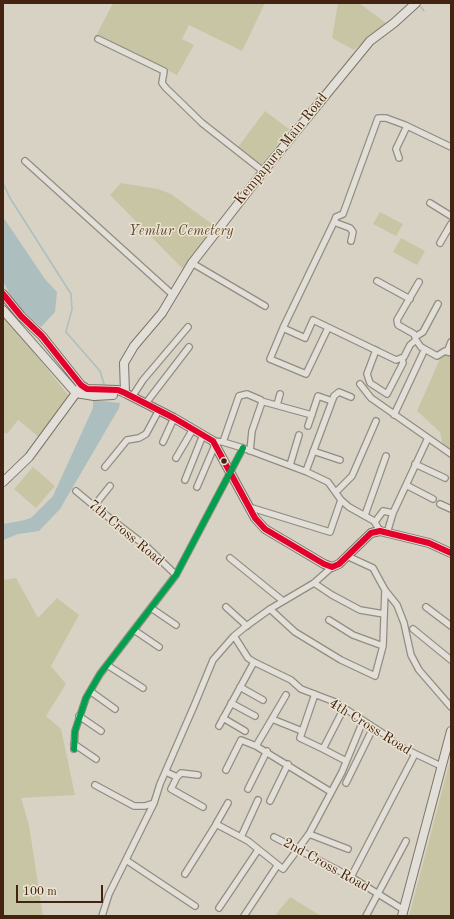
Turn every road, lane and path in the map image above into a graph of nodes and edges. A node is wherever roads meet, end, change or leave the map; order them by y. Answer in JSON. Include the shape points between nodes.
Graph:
{"nodes":[{"id":1,"x":416,"y":3,"type":"edge"},
{"id":2,"x":98,"y":39,"type":"dead end"},
{"id":3,"x":407,"y":126,"type":"junction"},
{"id":4,"x":451,"y":147,"type":"edge"},
{"id":5,"x":399,"y":158,"type":"dead end"},
{"id":6,"x":25,"y":161,"type":"dead end"},
{"id":7,"x":263,"y":171,"type":"junction"},
{"id":8,"x":430,"y":203,"type":"dead end"},
{"id":9,"x":451,"y":216,"type":"edge"},
{"id":10,"x":334,"y":222,"type":"junction"},
{"id":11,"x":451,"y":224,"type":"edge"},
{"id":12,"x":351,"y":241,"type":"dead end"},
{"id":13,"x":440,"y":243,"type":"dead end"},
{"id":14,"x":192,"y":263,"type":"junction"},
{"id":15,"x":377,"y":281,"type":"dead end"},
{"id":16,"x":420,"y":282,"type":"dead end"},
{"id":17,"x":3,"y":294,"type":"edge"},
{"id":18,"x":173,"y":295,"type":"junction"},
{"id":19,"x":410,"y":299,"type":"junction"},
{"id":20,"x":438,"y":304,"type":"dead end"},
{"id":21,"x":265,"y":306,"type":"dead end"},
{"id":22,"x":3,"y":310,"type":"edge"},
{"id":23,"x":188,"y":327,"type":"dead end"},
{"id":24,"x":283,"y":328,"type":"junction"},
{"id":25,"x":328,"y":328,"type":"junction"},
{"id":26,"x":416,"y":339,"type":"junction"},
{"id":27,"x":451,"y":342,"type":"edge"},
{"id":28,"x":189,"y":347,"type":"dead end"},
{"id":29,"x":376,"y":350,"type":"junction"},
{"id":30,"x":449,"y":352,"type":"edge"},
{"id":31,"x":423,"y":353,"type":"dead end"},
{"id":32,"x":402,"y":359,"type":"junction"},
{"id":33,"x":360,"y":384,"type":"dead end"},
{"id":34,"x":84,"y":390,"type":"junction"},
{"id":35,"x":76,"y":393,"type":"junction"},
{"id":36,"x":123,"y":394,"type":"junction"},
{"id":37,"x":280,"y":394,"type":"dead end"},
{"id":38,"x":351,"y":397,"type":"dead end"},
{"id":39,"x":261,"y":401,"type":"junction"},
{"id":40,"x":332,"y":401,"type":"junction"},
{"id":41,"x":146,"y":403,"type":"junction"},
{"id":42,"x":277,"y":405,"type":"junction"},
{"id":43,"x":159,"y":410,"type":"junction"},
{"id":44,"x":394,"y":414,"type":"junction"},
{"id":45,"x":312,"y":415,"type":"junction"},
{"id":46,"x":174,"y":418,"type":"junction"},
{"id":47,"x":376,"y":421,"type":"dead end"},
{"id":48,"x":308,"y":426,"type":"dead end"},
{"id":49,"x":193,"y":429,"type":"junction"},
{"id":50,"x":203,"y":435,"type":"junction"},
{"id":51,"x":299,"y":435,"type":"dead end"},
{"id":52,"x":428,"y":438,"type":"junction"},
{"id":53,"x":163,"y":442,"type":"dead end"},
{"id":54,"x":217,"y":443,"type":"junction"},
{"id":55,"x":242,"y":448,"type":"junction"},
{"id":56,"x":250,"y":451,"type":"junction"},
{"id":57,"x":313,"y":451,"type":"junction"},
{"id":58,"x":451,"y":454,"type":"edge"},
{"id":59,"x":386,"y":456,"type":"dead end"},
{"id":60,"x":176,"y":458,"type":"dead end"},
{"id":61,"x":340,"y":460,"type":"dead end"},
{"id":62,"x":415,"y":464,"type":"junction"},
{"id":63,"x":290,"y":465,"type":"junction"},
{"id":64,"x":105,"y":467,"type":"dead end"},
{"id":65,"x":306,"y":471,"type":"junction"},
{"id":66,"x":229,"y":472,"type":"junction"},
{"id":67,"x":445,"y":478,"type":"dead end"},
{"id":68,"x":185,"y":480,"type":"dead end"},
{"id":69,"x":3,"y":482,"type":"edge"},
{"id":70,"x":406,"y":485,"type":"junction"},
{"id":71,"x":110,"y":486,"type":"dead end"},
{"id":72,"x":197,"y":487,"type":"dead end"},
{"id":73,"x":76,"y":491,"type":"dead end"},
{"id":74,"x":336,"y":492,"type":"junction"},
{"id":75,"x":433,"y":499,"type":"dead end"},
{"id":76,"x":341,"y":500,"type":"junction"},
{"id":77,"x":440,"y":504,"type":"dead end"},
{"id":78,"x":94,"y":506,"type":"junction"},
{"id":79,"x":249,"y":507,"type":"junction"},
{"id":80,"x":451,"y":509,"type":"edge"},
{"id":81,"x":393,"y":513,"type":"junction"},
{"id":82,"x":365,"y":515,"type":"junction"},
{"id":83,"x":375,"y":522,"type":"junction"},
{"id":84,"x":384,"y":532,"type":"junction"},
{"id":85,"x":451,"y":553,"type":"edge"},
{"id":86,"x":347,"y":556,"type":"junction"},
{"id":87,"x":230,"y":558,"type":"dead end"},
{"id":88,"x":332,"y":567,"type":"junction"},
{"id":89,"x":176,"y":575,"type":"junction"},
{"id":90,"x":314,"y":583,"type":"junction"},
{"id":91,"x":385,"y":590,"type":"junction"},
{"id":92,"x":284,"y":601,"type":"junction"},
{"id":93,"x":226,"y":606,"type":"dead end"},
{"id":94,"x":426,"y":606,"type":"dead end"},
{"id":95,"x":151,"y":608,"type":"junction"},
{"id":96,"x":270,"y":608,"type":"junction"},
{"id":97,"x":384,"y":614,"type":"junction"},
{"id":98,"x":328,"y":620,"type":"dead end"},
{"id":99,"x":176,"y":625,"type":"dead end"},
{"id":100,"x":247,"y":626,"type":"junction"},
{"id":101,"x":451,"y":626,"type":"edge"},
{"id":102,"x":412,"y":629,"type":"dead end"},
{"id":103,"x":134,"y":630,"type":"junction"},
{"id":104,"x":234,"y":636,"type":"junction"},
{"id":105,"x":383,"y":646,"type":"junction"},
{"id":106,"x":159,"y":647,"type":"dead end"},
{"id":107,"x":451,"y":660,"type":"edge"},
{"id":108,"x":254,"y":662,"type":"junction"},
{"id":109,"x":107,"y":665,"type":"junction"},
{"id":110,"x":240,"y":687,"type":"junction"},
{"id":111,"x":143,"y":688,"type":"dead end"},
{"id":112,"x":90,"y":691,"type":"junction"},
{"id":113,"x":315,"y":694,"type":"junction"},
{"id":114,"x":286,"y":695,"type":"dead end"},
{"id":115,"x":263,"y":700,"type":"dead end"},
{"id":116,"x":231,"y":703,"type":"junction"},
{"id":117,"x":451,"y":707,"type":"edge"},
{"id":118,"x":344,"y":708,"type":"junction"},
{"id":119,"x":115,"y":710,"type":"dead end"},
{"id":120,"x":79,"y":716,"type":"junction"},
{"id":121,"x":255,"y":716,"type":"dead end"},
{"id":122,"x":223,"y":718,"type":"junction"},
{"id":123,"x":272,"y":719,"type":"junction"},
{"id":124,"x":363,"y":721,"type":"junction"},
{"id":125,"x":219,"y":726,"type":"dead end"},
{"id":126,"x":374,"y":728,"type":"junction"},
{"id":127,"x":101,"y":731,"type":"dead end"},
{"id":128,"x":245,"y":731,"type":"dead end"},
{"id":129,"x":302,"y":731,"type":"junction"},
{"id":130,"x":451,"y":731,"type":"edge"},
{"id":131,"x":256,"y":746,"type":"junction"},
{"id":132,"x":323,"y":749,"type":"junction"},
{"id":133,"x":267,"y":751,"type":"junction"},
{"id":134,"x":415,"y":754,"type":"junction"},
{"id":135,"x":96,"y":760,"type":"dead end"},
{"id":136,"x":346,"y":761,"type":"junction"},
{"id":137,"x":288,"y":764,"type":"junction"},
{"id":138,"x":441,"y":766,"type":"junction"},
{"id":139,"x":226,"y":770,"type":"dead end"},
{"id":140,"x":166,"y":772,"type":"junction"},
{"id":141,"x":198,"y":775,"type":"dead end"},
{"id":142,"x":177,"y":777,"type":"junction"},
{"id":143,"x":346,"y":783,"type":"dead end"},
{"id":144,"x":95,"y":785,"type":"dead end"},
{"id":145,"x":248,"y":789,"type":"dead end"},
{"id":146,"x":331,"y":792,"type":"junction"},
{"id":147,"x":258,"y":800,"type":"dead end"},
{"id":148,"x":270,"y":801,"type":"dead end"},
{"id":149,"x":154,"y":802,"type":"junction"},
{"id":150,"x":228,"y":803,"type":"dead end"},
{"id":151,"x":203,"y":808,"type":"dead end"},
{"id":152,"x":217,"y":823,"type":"junction"},
{"id":153,"x":309,"y":834,"type":"junction"},
{"id":154,"x":274,"y":836,"type":"dead end"},
{"id":155,"x":241,"y":837,"type":"junction"},
{"id":156,"x":406,"y":841,"type":"dead end"},
{"id":157,"x":299,"y":849,"type":"junction"},
{"id":158,"x":348,"y":849,"type":"dead end"},
{"id":159,"x":258,"y":850,"type":"junction"},
{"id":160,"x":126,"y":860,"type":"junction"},
{"id":161,"x":277,"y":866,"type":"junction"},
{"id":162,"x":184,"y":874,"type":"dead end"},
{"id":163,"x":351,"y":877,"type":"junction"},
{"id":164,"x":379,"y":894,"type":"junction"},
{"id":165,"x":195,"y":906,"type":"dead end"},
{"id":166,"x":219,"y":908,"type":"dead end"},
{"id":167,"x":403,"y":913,"type":"edge"},
{"id":168,"x":102,"y":916,"type":"edge"},
{"id":169,"x":244,"y":916,"type":"edge"},
{"id":170,"x":366,"y":916,"type":"edge"}],
"edges":[{"from":1,"to":7,"type":"street","name":"Kempapura Main Road","via":[[370,41]]},
{"from":2,"to":7,"type":"street","via":[[164,71],[162,83],[166,88],[202,124]]},
{"from":3,"to":4,"type":"street"},
{"from":3,"to":5,"type":"street","via":[[396,149]]},
{"from":3,"to":10,"type":"street","via":[[386,118],[378,118],[343,214],[336,217]]},
{"from":6,"to":18,"type":"street"},
{"from":7,"to":14,"type":"street","name":"Kempapura Main Road"},
{"from":8,"to":9,"type":"street"},
{"from":10,"to":12,"type":"street","via":[[350,228],[353,232]]},
{"from":10,"to":24,"type":"street"},
{"from":11,"to":13,"type":"street"},
{"from":14,"to":18,"type":"street","name":"Kempapura Main Road"},
{"from":14,"to":21,"type":"street"},
{"from":15,"to":19,"type":"street"},
{"from":16,"to":19,"type":"street"},
{"from":17,"to":34,"type":"street","via":[[42,336]]},
{"from":18,"to":36,"type":"street","name":"Kempapura Main Road","via":[[124,363]]},
{"from":19,"to":26,"type":"street","via":[[398,320],[398,325],[414,334]]},
{"from":20,"to":26,"type":"street"},
{"from":22,"to":35,"type":"street"},
{"from":23,"to":36,"type":"street","via":[[143,380]]},
{"from":24,"to":25,"type":"street","via":[[305,338],[313,320]]},
{"from":24,"to":25,"type":"street","via":[[270,359],[304,374],[308,373]]},
{"from":25,"to":29,"type":"street"},
{"from":26,"to":30,"type":"street","via":[[421,346],[437,356]]},
{"from":26,"to":32,"type":"street"},
{"from":27,"to":30,"type":"street"},
{"from":28,"to":41,"type":"street"},
{"from":29,"to":32,"type":"street","via":[[396,360]]},
{"from":29,"to":32,"type":"street","via":[[367,374],[370,383],[386,394],[403,364]]},
{"from":31,"to":44,"type":"street"},
{"from":33,"to":44,"type":"street","via":[[371,398]]},
{"from":34,"to":35,"type":"street"},
{"from":34,"to":36,"type":"street"},
{"from":35,"to":69,"type":"street","via":[[29,456]]},
{"from":36,"to":41,"type":"street"},
{"from":37,"to":42,"type":"street"},
{"from":38,"to":40,"type":"street","via":[[339,392]]},
{"from":39,"to":42,"type":"street"},
{"from":39,"to":54,"type":"street","via":[[246,394],[239,396]]},
{"from":39,"to":56,"type":"street","via":[[252,431]]},
{"from":40,"to":45,"type":"street","via":[[318,396]]},
{"from":40,"to":57,"type":"street"},
{"from":41,"to":43,"type":"street"},
{"from":42,"to":45,"type":"street"},
{"from":43,"to":46,"type":"street"},
{"from":43,"to":64,"type":"street","via":[[146,434],[140,438],[127,440]]},
{"from":44,"to":52,"type":"street"},
{"from":45,"to":48,"type":"street"},
{"from":46,"to":49,"type":"street"},
{"from":46,"to":53,"type":"street"},
{"from":47,"to":74,"type":"street","via":[[352,476]]},
{"from":49,"to":50,"type":"street"},
{"from":49,"to":60,"type":"street"},
{"from":50,"to":54,"type":"street"},
{"from":50,"to":68,"type":"street"},
{"from":51,"to":63,"type":"street"},
{"from":52,"to":58,"type":"street"},
{"from":52,"to":62,"type":"street"},
{"from":54,"to":55,"type":"street"},
{"from":54,"to":66,"type":"street"},
{"from":54,"to":72,"type":"street"},
{"from":55,"to":56,"type":"street"},
{"from":55,"to":66,"type":"street","name":"7th Cross Road"},
{"from":56,"to":63,"type":"street"},
{"from":57,"to":61,"type":"street"},
{"from":57,"to":65,"type":"street"},
{"from":59,"to":82,"type":"street"},
{"from":62,"to":67,"type":"street"},
{"from":62,"to":70,"type":"street"},
{"from":63,"to":65,"type":"street"},
{"from":65,"to":74,"type":"street","via":[[328,482]]},
{"from":66,"to":79,"type":"street"},
{"from":66,"to":89,"type":"street","name":"7th Cross Road"},
{"from":70,"to":75,"type":"street"},
{"from":70,"to":81,"type":"street"},
{"from":71,"to":78,"type":"street"},
{"from":73,"to":78,"type":"street","name":"7th Cross Road"},
{"from":74,"to":76,"type":"street"},
{"from":76,"to":79,"type":"street","via":[[330,532]]},
{"from":76,"to":82,"type":"street"},
{"from":77,"to":80,"type":"street"},
{"from":78,"to":89,"type":"street","name":"7th Cross Road","via":[[146,546]]},
{"from":79,"to":88,"type":"street","via":[[265,529]]},
{"from":81,"to":83,"type":"street","via":[[383,511]]},
{"from":81,"to":84,"type":"street"},
{"from":82,"to":83,"type":"street"},
{"from":83,"to":84,"type":"street"},
{"from":84,"to":85,"type":"street","via":[[430,543]]},
{"from":84,"to":86,"type":"street","via":[[371,533]]},
{"from":86,"to":88,"type":"street"},
{"from":86,"to":91,"type":"street","via":[[373,568]]},
{"from":87,"to":92,"type":"street"},
{"from":88,"to":90,"type":"street"},
{"from":89,"to":95,"type":"street","name":"7th Cross Road"},
{"from":90,"to":92,"type":"street"},
{"from":90,"to":97,"type":"street","via":[[360,610]]},
{"from":91,"to":97,"type":"street"},
{"from":91,"to":117,"type":"street","via":[[397,605],[411,654],[419,670]]},
{"from":92,"to":96,"type":"street"},
{"from":93,"to":100,"type":"street"},
{"from":94,"to":101,"type":"street"},
{"from":95,"to":99,"type":"street"},
{"from":95,"to":103,"type":"street","name":"7th Cross Road"},
{"from":96,"to":100,"type":"street"},
{"from":96,"to":105,"type":"street","via":[[295,632],[341,660],[375,676]]},
{"from":97,"to":105,"type":"street"},
{"from":98,"to":105,"type":"street","via":[[352,635]]},
{"from":100,"to":104,"type":"street"},
{"from":102,"to":107,"type":"street"},
{"from":103,"to":106,"type":"street"},
{"from":103,"to":109,"type":"street","name":"7th Cross Road"},
{"from":104,"to":108,"type":"street","name":"4th Cross Road","via":[[248,658]]},
{"from":104,"to":140,"type":"street","via":[[213,660]]},
{"from":108,"to":110,"type":"street"},
{"from":108,"to":113,"type":"street","name":"4th Cross Road"},
{"from":109,"to":111,"type":"street"},
{"from":109,"to":112,"type":"street","name":"7th Cross Road"},
{"from":110,"to":115,"type":"street"},
{"from":110,"to":116,"type":"street"},
{"from":112,"to":119,"type":"street"},
{"from":112,"to":120,"type":"street","name":"7th Cross Road"},
{"from":113,"to":118,"type":"street","name":"4th Cross Road"},
{"from":113,"to":129,"type":"street"},
{"from":114,"to":123,"type":"street"},
{"from":116,"to":121,"type":"street"},
{"from":116,"to":122,"type":"street"},
{"from":118,"to":124,"type":"street","name":"4th Cross Road"},
{"from":118,"to":132,"type":"street"},
{"from":120,"to":127,"type":"street"},
{"from":120,"to":135,"type":"street","name":"7th Cross Road","via":[[74,746]]},
{"from":122,"to":125,"type":"street"},
{"from":122,"to":128,"type":"street"},
{"from":123,"to":129,"type":"street"},
{"from":123,"to":131,"type":"street"},
{"from":124,"to":126,"type":"street","name":"4th Cross Road"},
{"from":124,"to":136,"type":"street"},
{"from":126,"to":134,"type":"street","name":"4th Cross Road"},
{"from":126,"to":143,"type":"street"},
{"from":129,"to":132,"type":"street","via":[[300,738]]},
{"from":130,"to":138,"type":"street"},
{"from":131,"to":133,"type":"street"},
{"from":131,"to":139,"type":"street","via":[[241,740]]},
{"from":132,"to":136,"type":"street"},
{"from":133,"to":137,"type":"street"},
{"from":133,"to":145,"type":"street"},
{"from":134,"to":138,"type":"street"},
{"from":134,"to":163,"type":"street","name":"4th Cross Road"},
{"from":136,"to":146,"type":"street"},
{"from":137,"to":146,"type":"street"},
{"from":137,"to":148,"type":"street"},
{"from":138,"to":167,"type":"street"},
{"from":140,"to":142,"type":"street"},
{"from":140,"to":149,"type":"street"},
{"from":141,"to":142,"type":"street","via":[[181,773]]},
{"from":142,"to":151,"type":"street","via":[[171,789]]},
{"from":144,"to":149,"type":"street","via":[[134,806]]},
{"from":146,"to":153,"type":"street"},
{"from":147,"to":155,"type":"street"},
{"from":149,"to":160,"type":"street"},
{"from":150,"to":152,"type":"street"},
{"from":152,"to":155,"type":"street"},
{"from":152,"to":162,"type":"street"},
{"from":153,"to":157,"type":"street"},
{"from":153,"to":158,"type":"street","name":"2nd Cross Road"},
{"from":154,"to":157,"type":"street","name":"2nd Cross Road"},
{"from":155,"to":159,"type":"street"},
{"from":156,"to":164,"type":"street","name":"2nd Cross Road"},
{"from":157,"to":161,"type":"street","via":[[283,869]]},
{"from":157,"to":163,"type":"street","name":"2nd Cross Road"},
{"from":159,"to":161,"type":"street"},
{"from":159,"to":166,"type":"street"},
{"from":160,"to":165,"type":"street"},
{"from":160,"to":168,"type":"street","via":[[108,894]]},
{"from":161,"to":169,"type":"street"},
{"from":163,"to":164,"type":"street","name":"2nd Cross Road"},
{"from":164,"to":167,"type":"street","name":"2nd Cross Road"},
{"from":164,"to":170,"type":"street"}]}
